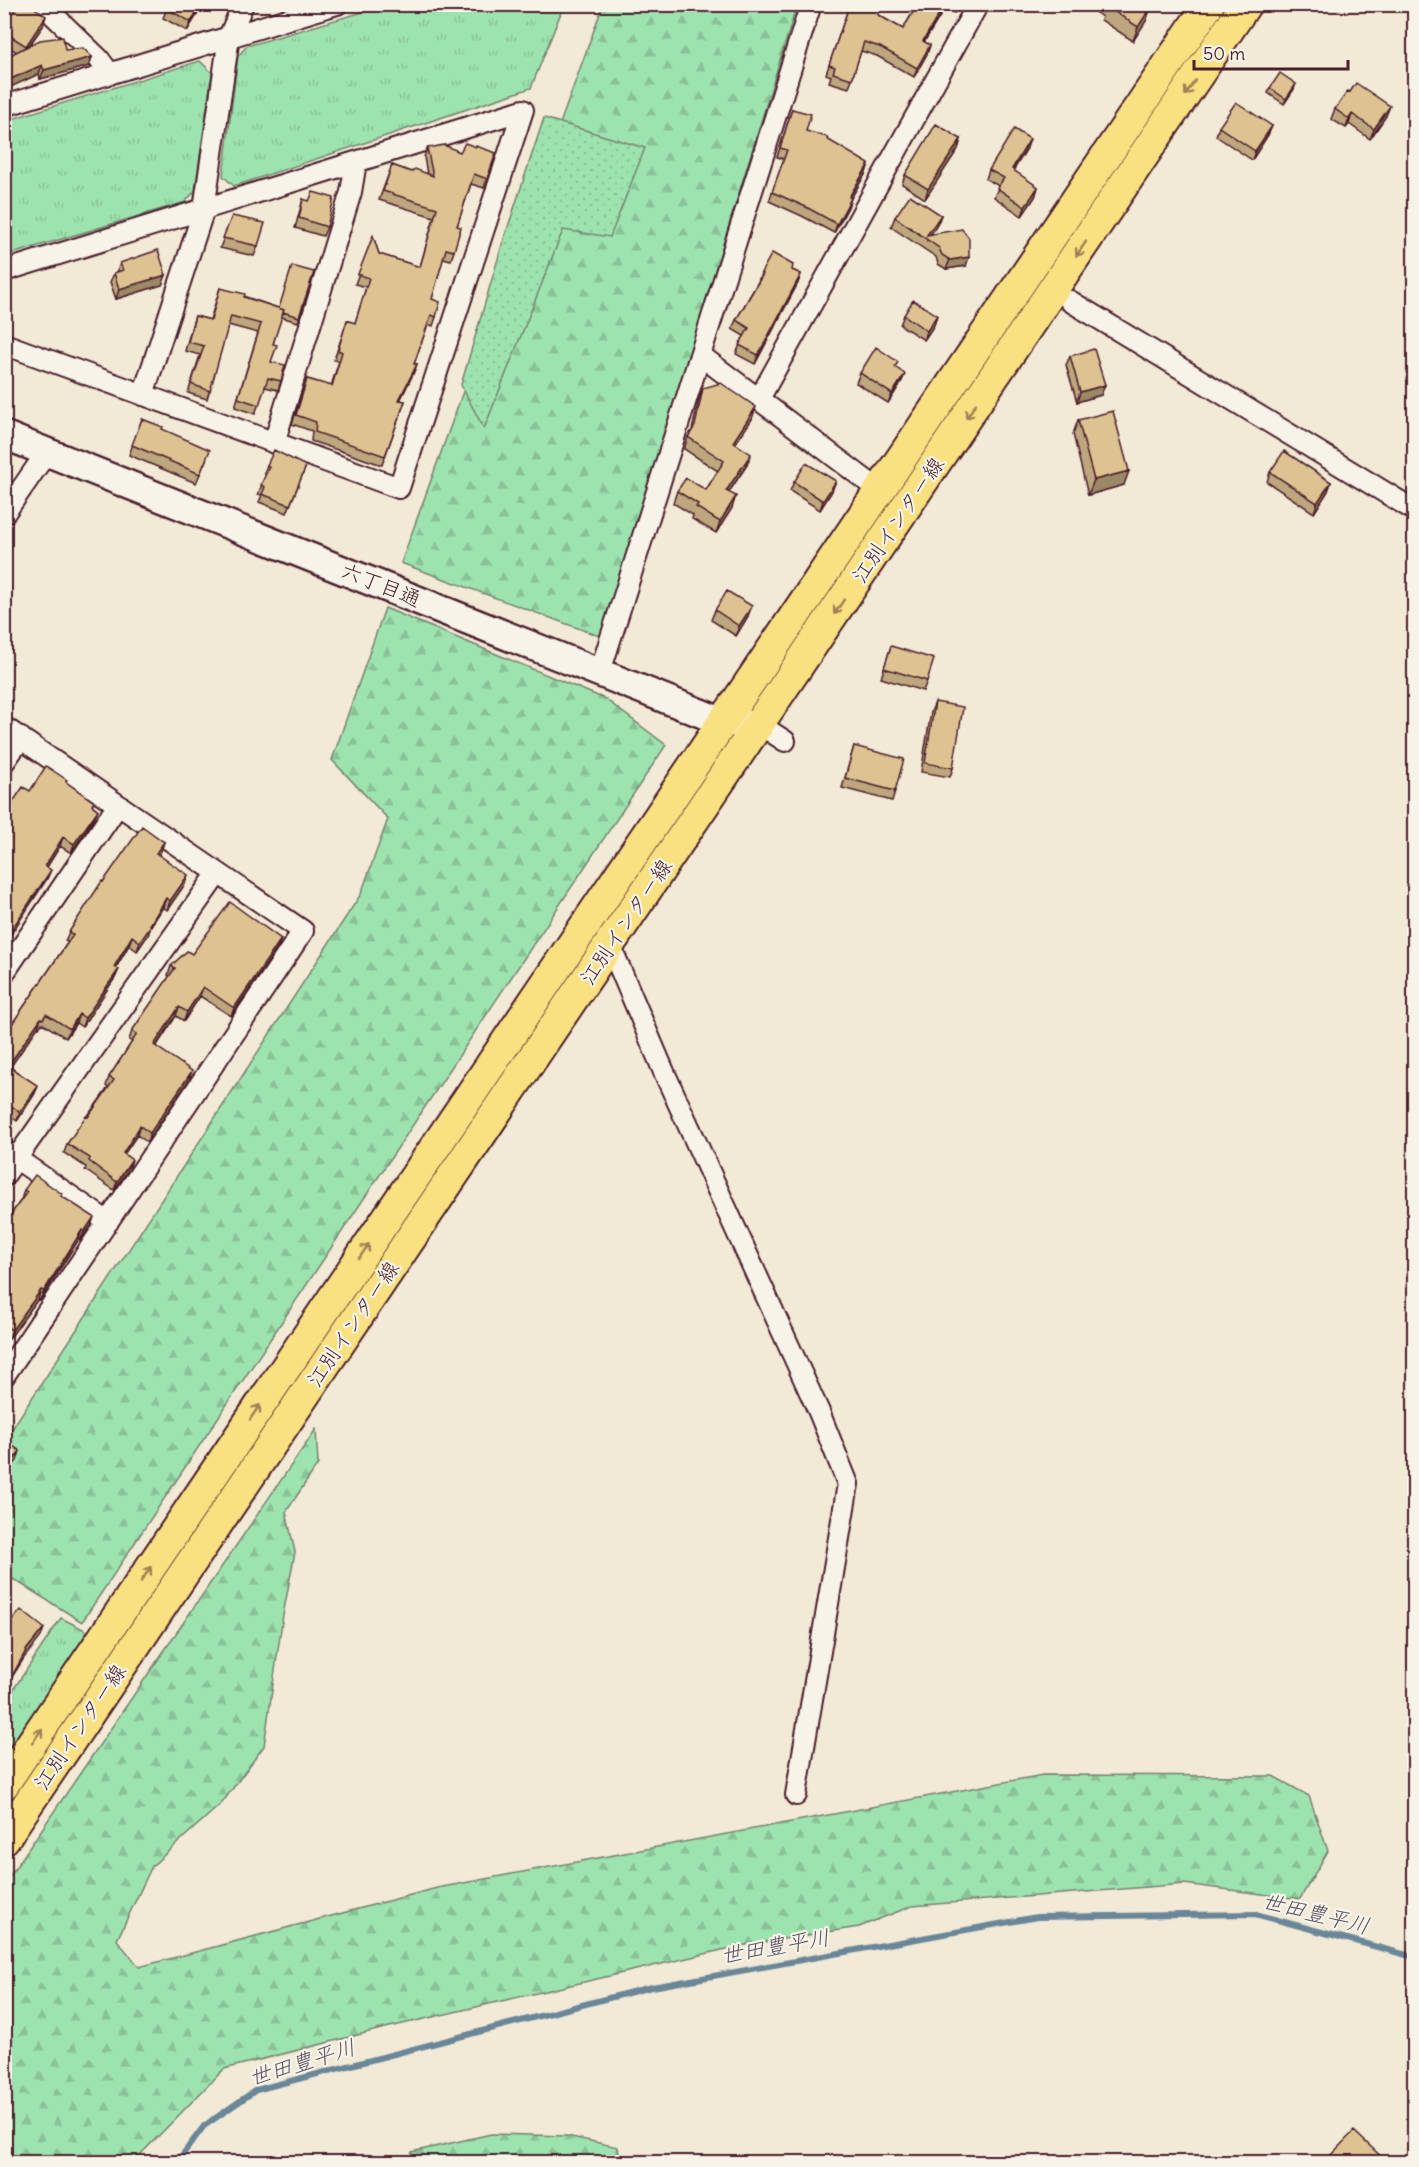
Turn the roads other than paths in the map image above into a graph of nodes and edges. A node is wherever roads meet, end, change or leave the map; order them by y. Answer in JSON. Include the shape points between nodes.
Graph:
{"nodes":[{"id":1,"x":243,"y":4,"type":"edge"},
{"id":2,"x":337,"y":4,"type":"edge"},
{"id":3,"x":811,"y":4,"type":"edge"},
{"id":4,"x":978,"y":4,"type":"edge"},
{"id":5,"x":1209,"y":4,"type":"edge"},
{"id":6,"x":1246,"y":4,"type":"edge"},
{"id":7,"x":46,"y":6,"type":"edge"},
{"id":8,"x":229,"y":37,"type":"junction"},
{"id":9,"x":110,"y":74,"type":"junction"},
{"id":10,"x":4,"y":106,"type":"edge"},
{"id":11,"x":356,"y":162,"type":"junction"},
{"id":12,"x":204,"y":209,"type":"junction"},
{"id":13,"x":4,"y":271,"type":"edge"},
{"id":14,"x":1070,"y":301,"type":"dead end"},
{"id":15,"x":4,"y":344,"type":"edge"},
{"id":16,"x":700,"y":355,"type":"junction"},
{"id":17,"x":143,"y":395,"type":"junction"},
{"id":18,"x":759,"y":399,"type":"junction"},
{"id":19,"x":4,"y":435,"type":"edge"},
{"id":20,"x":274,"y":443,"type":"junction"},
{"id":21,"x":47,"y":452,"type":"junction"},
{"id":22,"x":880,"y":490,"type":"junction"},
{"id":23,"x":1414,"y":510,"type":"edge"},
{"id":24,"x":4,"y":514,"type":"edge"},
{"id":25,"x":600,"y":672,"type":"junction"},
{"id":26,"x":723,"y":722,"type":"junction"},
{"id":27,"x":759,"y":724,"type":"junction"},
{"id":28,"x":13,"y":733,"type":"edge"},
{"id":29,"x":785,"y":741,"type":"dead end"},
{"id":30,"x":4,"y":762,"type":"edge"},
{"id":31,"x":118,"y":805,"type":"junction"},
{"id":32,"x":218,"y":873,"type":"junction"},
{"id":33,"x":595,"y":910,"type":"junction"},
{"id":34,"x":610,"y":946,"type":"junction"},
{"id":35,"x":4,"y":973,"type":"edge"},
{"id":36,"x":10,"y":1154,"type":"edge"},
{"id":37,"x":4,"y":1176,"type":"edge"},
{"id":38,"x":108,"y":1222,"type":"junction"},
{"id":39,"x":4,"y":1376,"type":"edge"},
{"id":40,"x":4,"y":1784,"type":"edge"},
{"id":41,"x":796,"y":1795,"type":"dead end"},
{"id":42,"x":4,"y":1839,"type":"edge"}],
"edges":[{"from":1,"to":8,"type":"street"},
{"from":2,"to":8,"type":"street"},
{"from":3,"to":16,"type":"street"},
{"from":4,"to":18,"type":"street"},
{"from":5,"to":22,"type":"main road","name":"江別インター線"},
{"from":6,"to":27,"type":"main road","name":"江別インター線","one_way":true},
{"from":7,"to":9,"type":"street"},
{"from":8,"to":9,"type":"street"},
{"from":8,"to":12,"type":"street"},
{"from":9,"to":10,"type":"street"},
{"from":11,"to":12,"type":"street"},
{"from":11,"to":20,"type":"street","via":[[351,192]]},
{"from":11,"to":20,"type":"street","via":[[523,110],[399,488]]},
{"from":12,"to":13,"type":"street"},
{"from":12,"to":17,"type":"street"},
{"from":14,"to":23,"type":"street"},
{"from":15,"to":17,"type":"street"},
{"from":16,"to":18,"type":"street"},
{"from":16,"to":25,"type":"street"},
{"from":17,"to":20,"type":"street"},
{"from":18,"to":22,"type":"street"},
{"from":19,"to":21,"type":"street","name":"六丁目通"},
{"from":21,"to":24,"type":"street"},
{"from":21,"to":25,"type":"street","name":"六丁目通"},
{"from":22,"to":26,"type":"main road","name":"江別インター線"},
{"from":25,"to":26,"type":"street","name":"六丁目通"},
{"from":26,"to":27,"type":"street","name":"六丁目通"},
{"from":26,"to":33,"type":"main road","name":"江別インター線"},
{"from":27,"to":29,"type":"street"},
{"from":27,"to":34,"type":"main road","name":"江別インター線"},
{"from":28,"to":30,"type":"street"},
{"from":28,"to":31,"type":"street"},
{"from":31,"to":32,"type":"street"},
{"from":31,"to":35,"type":"street"},
{"from":32,"to":36,"type":"street"},
{"from":32,"to":38,"type":"street","via":[[303,931]]},
{"from":33,"to":34,"type":"street"},
{"from":40,"to":33,"type":"main road","name":"江別インター線","one_way":true},
{"from":34,"to":41,"type":"street","via":[[848,1484]]},
{"from":34,"to":42,"type":"main road","name":"江別インター線"},
{"from":36,"to":37,"type":"street"},
{"from":36,"to":38,"type":"street"},
{"from":38,"to":39,"type":"street"}]}
